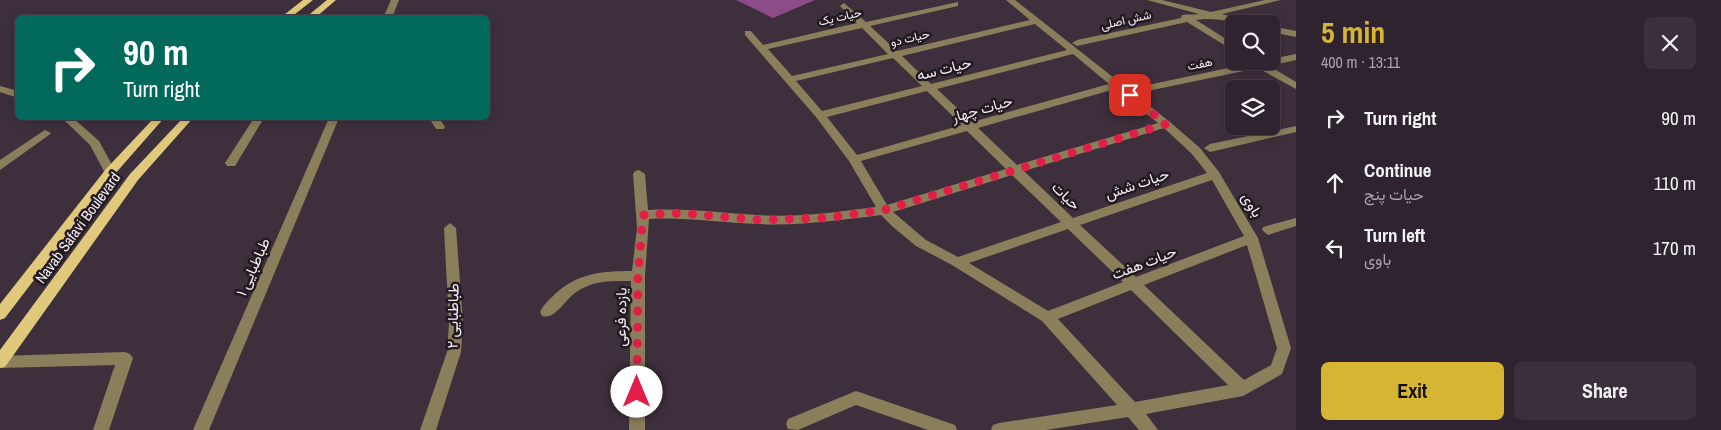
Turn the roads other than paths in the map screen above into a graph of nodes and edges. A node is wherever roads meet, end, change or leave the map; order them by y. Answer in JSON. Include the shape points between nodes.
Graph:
{"nodes":[{"id":1,"x":309,"y":0,"type":"edge"},
{"id":2,"x":332,"y":0,"type":"edge"},
{"id":3,"x":394,"y":0,"type":"edge"},
{"id":4,"x":1010,"y":0,"type":"edge"},
{"id":5,"x":1151,"y":0,"type":"edge"},
{"id":6,"x":1277,"y":0,"type":"edge"},
{"id":7,"x":1164,"y":2,"type":"edge"},
{"id":8,"x":955,"y":4,"type":"dead end"},
{"id":9,"x":844,"y":6,"type":"dead end"},
{"id":10,"x":1209,"y":14,"type":"junction"},
{"id":11,"x":288,"y":15,"type":"edge"},
{"id":12,"x":313,"y":15,"type":"edge"},
{"id":13,"x":387,"y":15,"type":"edge"},
{"id":14,"x":1188,"y":18,"type":"junction"},
{"id":15,"x":1225,"y":18,"type":"edge"},
{"id":16,"x":1037,"y":21,"type":"junction"},
{"id":17,"x":864,"y":25,"type":"junction"},
{"id":18,"x":1280,"y":30,"type":"edge"},
{"id":19,"x":748,"y":34,"type":"dead end"},
{"id":20,"x":1296,"y":34,"type":"edge"},
{"id":21,"x":1225,"y":42,"type":"edge"},
{"id":22,"x":1076,"y":47,"type":"junction"},
{"id":23,"x":761,"y":48,"type":"junction"},
{"id":24,"x":894,"y":54,"type":"junction"},
{"id":25,"x":1296,"y":57,"type":"edge"},
{"id":26,"x":1280,"y":60,"type":"edge"},
{"id":27,"x":1227,"y":70,"type":"edge"},
{"id":28,"x":1270,"y":70,"type":"edge"},
{"id":29,"x":789,"y":80,"type":"junction"},
{"id":30,"x":1118,"y":85,"type":"junction"},
{"id":31,"x":1296,"y":86,"type":"edge"},
{"id":32,"x":0,"y":88,"type":"edge"},
{"id":33,"x":929,"y":88,"type":"junction"},
{"id":34,"x":1138,"y":90,"type":"dead end"},
{"id":35,"x":15,"y":94,"type":"edge"},
{"id":36,"x":820,"y":116,"type":"junction"},
{"id":37,"x":69,"y":120,"type":"edge"},
{"id":38,"x":156,"y":120,"type":"edge"},
{"id":39,"x":186,"y":120,"type":"edge"},
{"id":40,"x":258,"y":120,"type":"edge"},
{"id":41,"x":333,"y":120,"type":"edge"},
{"id":42,"x":1166,"y":124,"type":"junction"},
{"id":43,"x":971,"y":128,"type":"junction"},
{"id":44,"x":1296,"y":128,"type":"edge"},
{"id":45,"x":44,"y":133,"type":"dead end"},
{"id":46,"x":1210,"y":148,"type":"dead end"},
{"id":47,"x":854,"y":159,"type":"junction"},
{"id":48,"x":231,"y":163,"type":"dead end"},
{"id":49,"x":0,"y":166,"type":"edge"},
{"id":50,"x":1015,"y":170,"type":"junction"},
{"id":51,"x":110,"y":172,"type":"junction"},
{"id":52,"x":639,"y":174,"type":"dead end"},
{"id":53,"x":1215,"y":175,"type":"junction"},
{"id":54,"x":884,"y":210,"type":"junction"},
{"id":55,"x":643,"y":215,"type":"junction"},
{"id":56,"x":1296,"y":222,"type":"edge"},
{"id":57,"x":1071,"y":224,"type":"junction"},
{"id":58,"x":450,"y":228,"type":"dead end"},
{"id":59,"x":1268,"y":230,"type":"dead end"},
{"id":60,"x":1252,"y":238,"type":"junction"},
{"id":61,"x":957,"y":262,"type":"junction"},
{"id":62,"x":638,"y":276,"type":"junction"},
{"id":63,"x":1134,"y":284,"type":"junction"},
{"id":64,"x":547,"y":312,"type":"dead end"},
{"id":65,"x":0,"y":314,"type":"edge"},
{"id":66,"x":1047,"y":318,"type":"junction"},
{"id":67,"x":0,"y":362,"type":"edge"},
{"id":68,"x":1243,"y":389,"type":"junction"},
{"id":69,"x":1134,"y":410,"type":"junction"},
{"id":70,"x":794,"y":424,"type":"dead end"},
{"id":71,"x":101,"y":430,"type":"edge"},
{"id":72,"x":201,"y":430,"type":"edge"},
{"id":73,"x":428,"y":430,"type":"edge"},
{"id":74,"x":638,"y":430,"type":"edge"},
{"id":75,"x":949,"y":430,"type":"edge"},
{"id":76,"x":999,"y":430,"type":"edge"},
{"id":77,"x":1150,"y":430,"type":"edge"}],
"edges":[{"from":1,"to":11,"type":"main road"},
{"from":2,"to":12,"type":"main road"},
{"from":3,"to":13,"type":"street"},
{"from":4,"to":16,"type":"street","name":"باوی"},
{"from":5,"to":7,"type":"street"},
{"from":6,"to":10,"type":"street","name":"شش اصلی"},
{"from":7,"to":10,"type":"street"},
{"from":7,"to":14,"type":"street"},
{"from":8,"to":17,"type":"street","name":"حیات یک"},
{"from":9,"to":17,"type":"street","name":"حیات"},
{"from":10,"to":14,"type":"street","name":"شش اصلی"},
{"from":10,"to":15,"type":"street"},
{"from":14,"to":21,"type":"street"},
{"from":14,"to":22,"type":"street","name":"شش اصلی"},
{"from":16,"to":22,"type":"street","name":"باوی"},
{"from":16,"to":24,"type":"street","name":"حیات دو"},
{"from":17,"to":23,"type":"street","name":"حیات یک"},
{"from":17,"to":24,"type":"street","name":"حیات"},
{"from":18,"to":20,"type":"street"},
{"from":19,"to":23,"type":"street"},
{"from":22,"to":30,"type":"street","name":"باوی"},
{"from":22,"to":33,"type":"street","name":"حیات سه"},
{"from":23,"to":29,"type":"street"},
{"from":24,"to":29,"type":"street","name":"حیات دو"},
{"from":24,"to":33,"type":"street","name":"حیات"},
{"from":25,"to":26,"type":"street","name":"هفت"},
{"from":27,"to":34,"type":"street","name":"هفت"},
{"from":28,"to":31,"type":"street"},
{"from":29,"to":36,"type":"street"},
{"from":30,"to":42,"type":"street","name":"باوی"},
{"from":30,"to":43,"type":"street","name":"حیات چهار"},
{"from":32,"to":35,"type":"street"},
{"from":33,"to":36,"type":"street","name":"حیات سه"},
{"from":33,"to":43,"type":"street","name":"حیات"},
{"from":36,"to":47,"type":"street"},
{"from":37,"to":51,"type":"street","via":[[95,142]]},
{"from":38,"to":51,"type":"main road","name":"Navab Safavi Boulevard"},
{"from":39,"to":67,"type":"main road","name":"Navab Safavi Boulevard","via":[[134,177]]},
{"from":40,"to":48,"type":"street"},
{"from":41,"to":72,"type":"street","name":"طباطبایی ۱"},
{"from":42,"to":50,"type":"street"},
{"from":42,"to":53,"type":"street","name":"باوی","via":[[1196,151]]},
{"from":43,"to":47,"type":"street","name":"حیات چهار"},
{"from":43,"to":50,"type":"street","name":"حیات"},
{"from":44,"to":46,"type":"street"},
{"from":45,"to":49,"type":"street"},
{"from":47,"to":54,"type":"street"},
{"from":50,"to":54,"type":"street"},
{"from":50,"to":57,"type":"street","name":"حیات"},
{"from":51,"to":65,"type":"main road","name":"Navab Safavi Boulevard"},
{"from":52,"to":55,"type":"street","name":"یازده فرعی"},
{"from":53,"to":57,"type":"street","name":"حیات شش"},
{"from":53,"to":60,"type":"street","name":"باوی"},
{"from":54,"to":55,"type":"street","via":[[825,218],[760,220],[680,213]]},
{"from":54,"to":61,"type":"street","via":[[921,243]]},
{"from":55,"to":62,"type":"street","name":"یازده فرعی"},
{"from":56,"to":59,"type":"street"},
{"from":57,"to":61,"type":"street","name":"حیات شش"},
{"from":57,"to":63,"type":"street","name":"حیات"},
{"from":58,"to":73,"type":"street","name":"طباطبایی ۲","via":[[456,323],[454,352]]},
{"from":60,"to":63,"type":"street","name":"حیات هفت"},
{"from":60,"to":68,"type":"street","name":"باوی","via":[[1284,348],[1277,369]]},
{"from":61,"to":66,"type":"street"},
{"from":62,"to":64,"type":"street","via":[[584,279],[566,290]]},
{"from":62,"to":74,"type":"street","name":"یازده فرعی"},
{"from":63,"to":66,"type":"street","name":"حیات هفت"},
{"from":63,"to":68,"type":"street","name":"حیات"},
{"from":66,"to":69,"type":"street"},
{"from":67,"to":71,"type":"street","via":[[125,358]]},
{"from":68,"to":69,"type":"street","name":"باوی"},
{"from":69,"to":76,"type":"street","name":"باوی"},
{"from":69,"to":77,"type":"street"},
{"from":70,"to":75,"type":"street","via":[[856,398]]}]}
